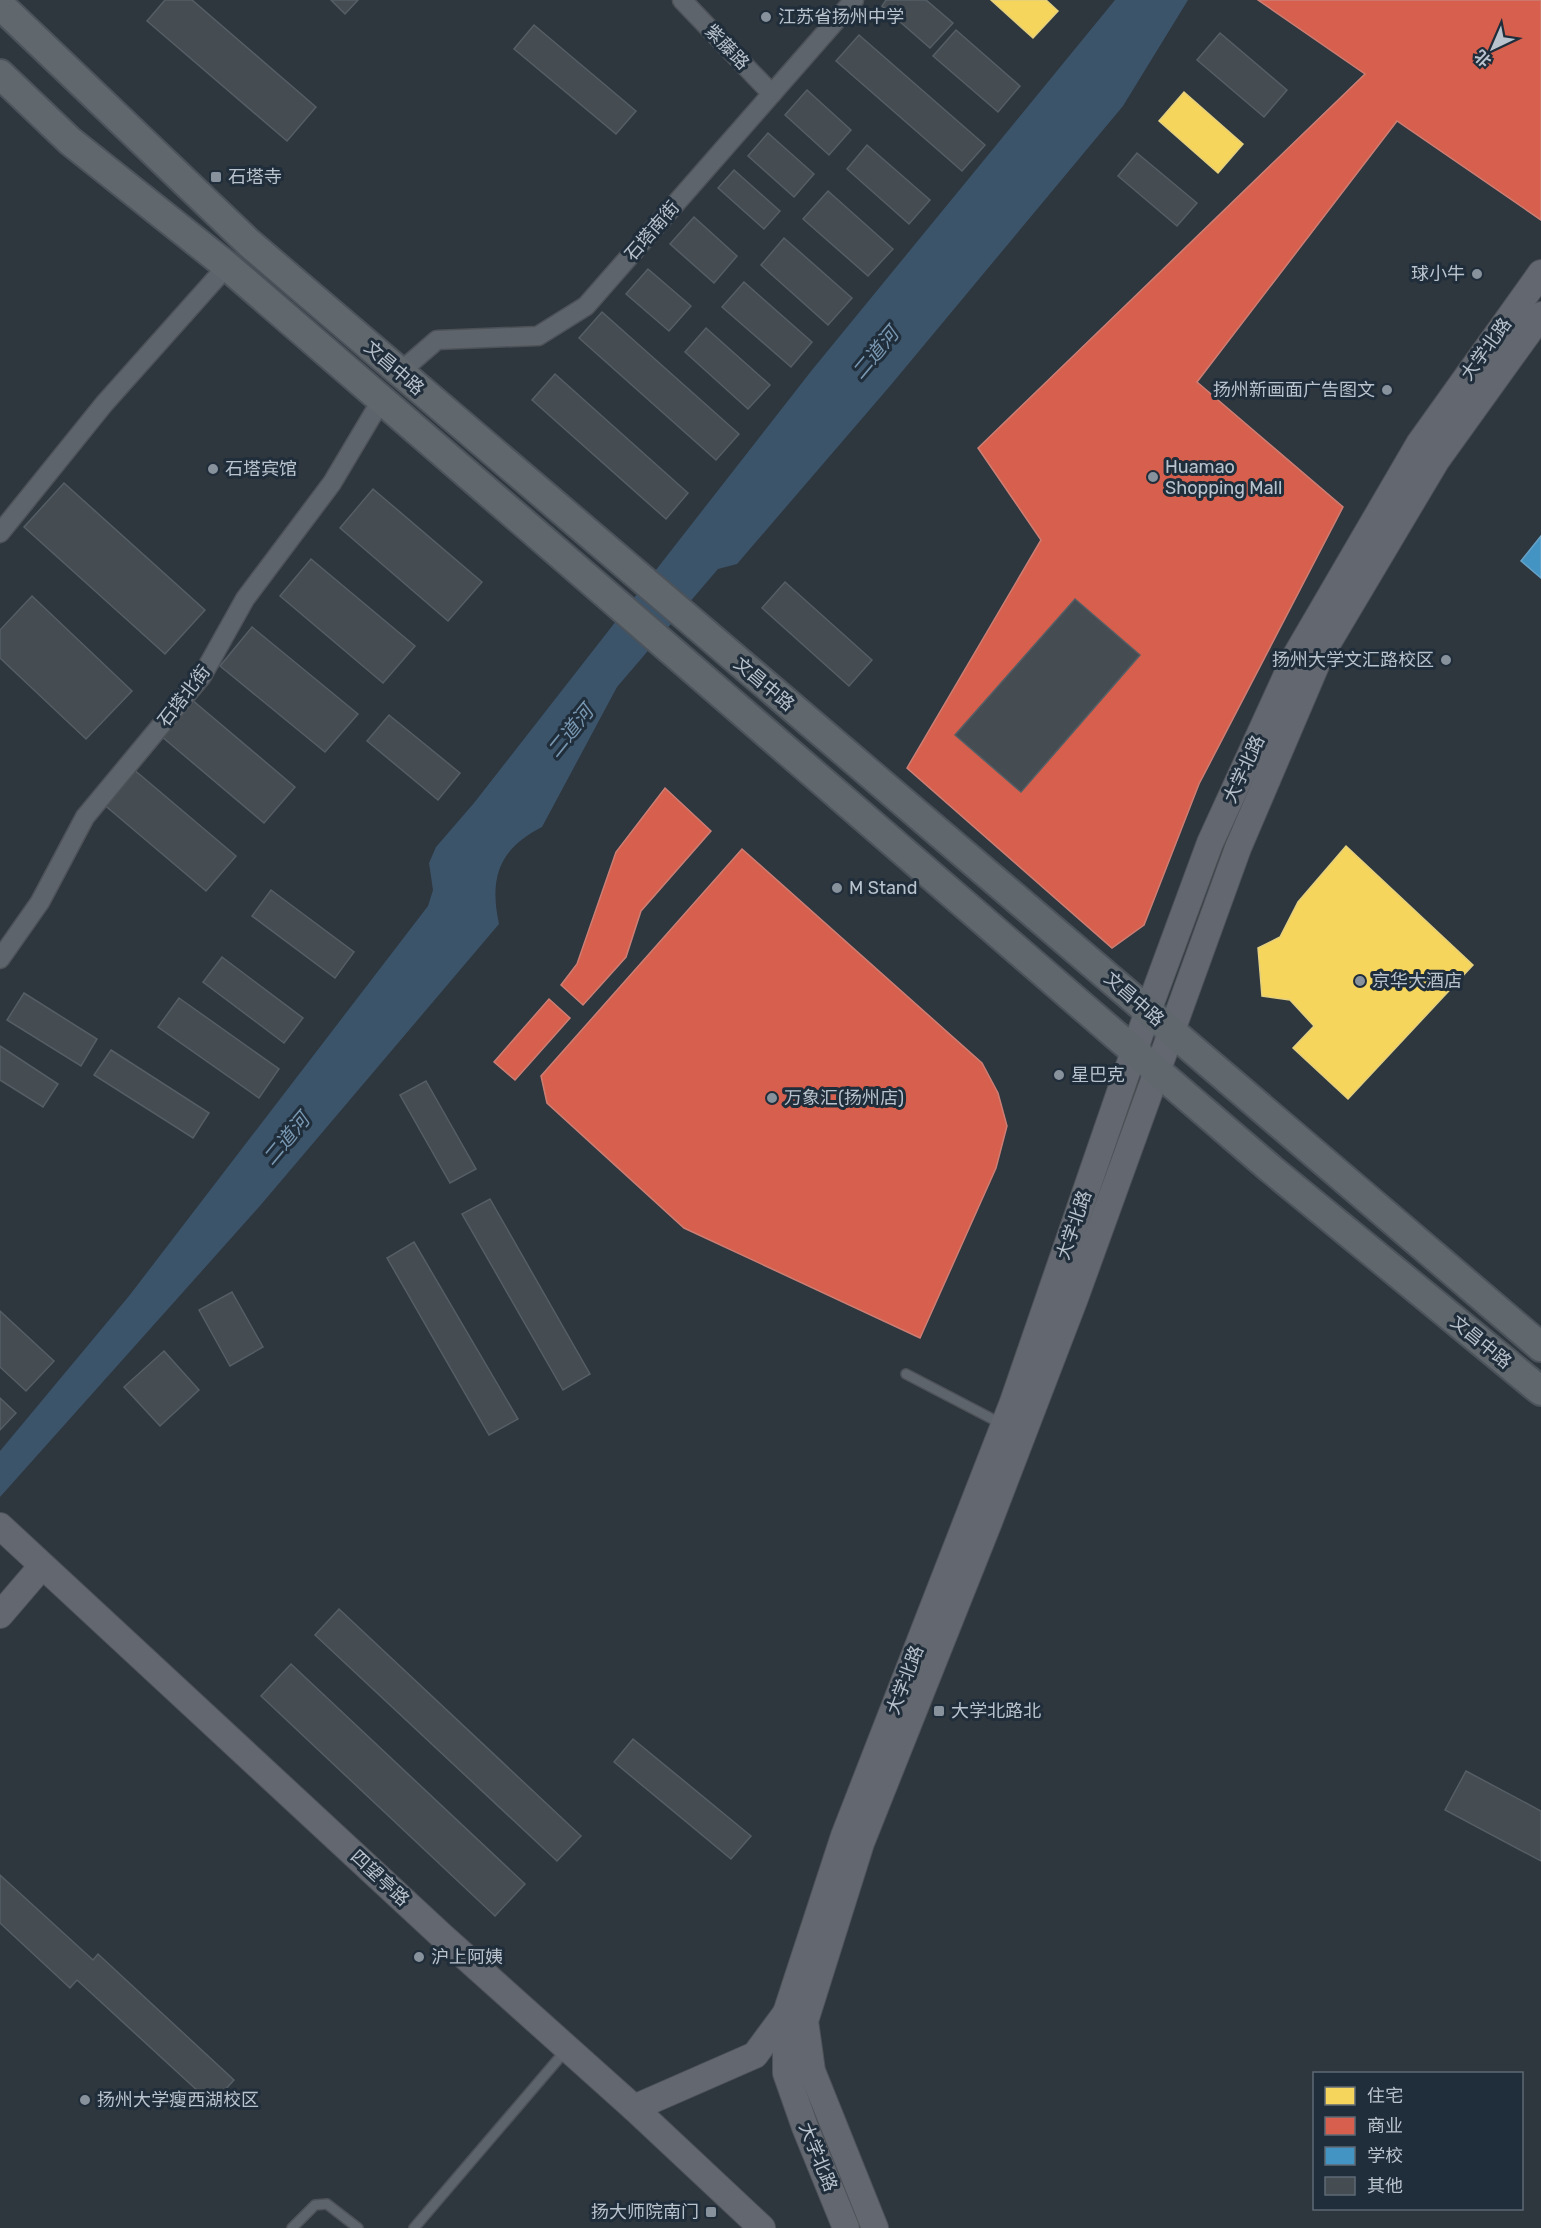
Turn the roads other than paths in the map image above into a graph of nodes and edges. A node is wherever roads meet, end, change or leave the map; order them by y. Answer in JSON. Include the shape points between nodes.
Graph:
{"nodes":[{"id":1,"x":682,"y":0,"type":"edge"},
{"id":2,"x":854,"y":0,"type":"edge"},
{"id":3,"x":0,"y":5,"type":"edge"},
{"id":4,"x":0,"y":74,"type":"edge"},
{"id":5,"x":772,"y":94,"type":"junction"},
{"id":6,"x":228,"y":266,"type":"junction"},
{"id":7,"x":1541,"y":273,"type":"edge"},
{"id":8,"x":1541,"y":315,"type":"edge"},
{"id":9,"x":400,"y":372,"type":"junction"},
{"id":10,"x":382,"y":399,"type":"junction"},
{"id":11,"x":0,"y":533,"type":"edge"},
{"id":12,"x":0,"y":959,"type":"edge"},
{"id":13,"x":1148,"y":1011,"type":"junction"},
{"id":14,"x":1171,"y":1031,"type":"junction"},
{"id":15,"x":1134,"y":1051,"type":"junction"},
{"id":16,"x":1156,"y":1070,"type":"junction"},
{"id":17,"x":1541,"y":1347,"type":"edge"},
{"id":18,"x":906,"y":1374,"type":"dead end"},
{"id":19,"x":1541,"y":1391,"type":"edge"},
{"id":20,"x":1004,"y":1425,"type":"junction"},
{"id":21,"x":3,"y":1528,"type":"edge"},
{"id":22,"x":42,"y":1566,"type":"junction"},
{"id":23,"x":0,"y":1615,"type":"edge"},
{"id":24,"x":786,"y":2013,"type":"junction"},
{"id":25,"x":567,"y":2048,"type":"junction"},
{"id":26,"x":634,"y":2108,"type":"junction"},
{"id":27,"x":292,"y":2228,"type":"edge"},
{"id":28,"x":358,"y":2228,"type":"edge"},
{"id":29,"x":414,"y":2228,"type":"edge"},
{"id":30,"x":762,"y":2228,"type":"edge"},
{"id":31,"x":846,"y":2228,"type":"edge"},
{"id":32,"x":875,"y":2228,"type":"edge"}],
"edges":[{"from":1,"to":5,"type":"street","name":"紫藤路"},
{"from":2,"to":5,"type":"street","name":"石塔南街"},
{"from":3,"to":9,"type":"main road","name":"文昌中路","via":[[249,243]]},
{"from":4,"to":6,"type":"main road","name":"文昌中路","via":[[70,141]]},
{"from":5,"to":9,"type":"street","name":"石塔南街","via":[[586,306],[538,336],[437,340]]},
{"from":6,"to":10,"type":"main road","name":"文昌中路"},
{"from":6,"to":11,"type":"street","via":[[104,404]]},
{"from":7,"to":13,"type":"street","name":"大学北路","via":[[1419,444],[1296,655],[1210,843]]},
{"from":8,"to":14,"type":"street","name":"大学北路","via":[[1436,461],[1320,656],[1238,848]]},
{"from":9,"to":13,"type":"main road","name":"文昌中路"},
{"from":10,"to":12,"type":"street","name":"石塔北街","via":[[332,483],[245,599],[202,676],[85,817],[40,902]]},
{"from":10,"to":15,"type":"main road","name":"文昌中路"},
{"from":13,"to":14,"type":"main road","name":"文昌中路"},
{"from":13,"to":15,"type":"street","name":"大学北路"},
{"from":14,"to":16,"type":"street","name":"大学北路"},
{"from":14,"to":17,"type":"main road","name":"文昌中路"},
{"from":15,"to":16,"type":"main road","name":"文昌中路"},
{"from":15,"to":20,"type":"street","name":"大学北路"},
{"from":16,"to":19,"type":"main road","name":"文昌中路"},
{"from":16,"to":32,"type":"street","name":"大学北路","via":[[1067,1320],[861,1843],[805,2021],[812,2071]]},
{"from":18,"to":20,"type":"lane"},
{"from":20,"to":24,"type":"street","name":"大学北路","via":[[844,1836]]},
{"from":21,"to":22,"type":"street","name":"四望亭路"},
{"from":22,"to":23,"type":"street"},
{"from":22,"to":25,"type":"street","name":"四望亭路"},
{"from":24,"to":26,"type":"street","via":[[755,2055]]},
{"from":24,"to":31,"type":"street","name":"大学北路","via":[[786,2073]]},
{"from":25,"to":26,"type":"street","name":"四望亭路"},
{"from":25,"to":29,"type":"lane"},
{"from":26,"to":30,"type":"street","name":"四望亭路"},
{"from":27,"to":28,"type":"lane","via":[[315,2205],[327,2204]]}]}
